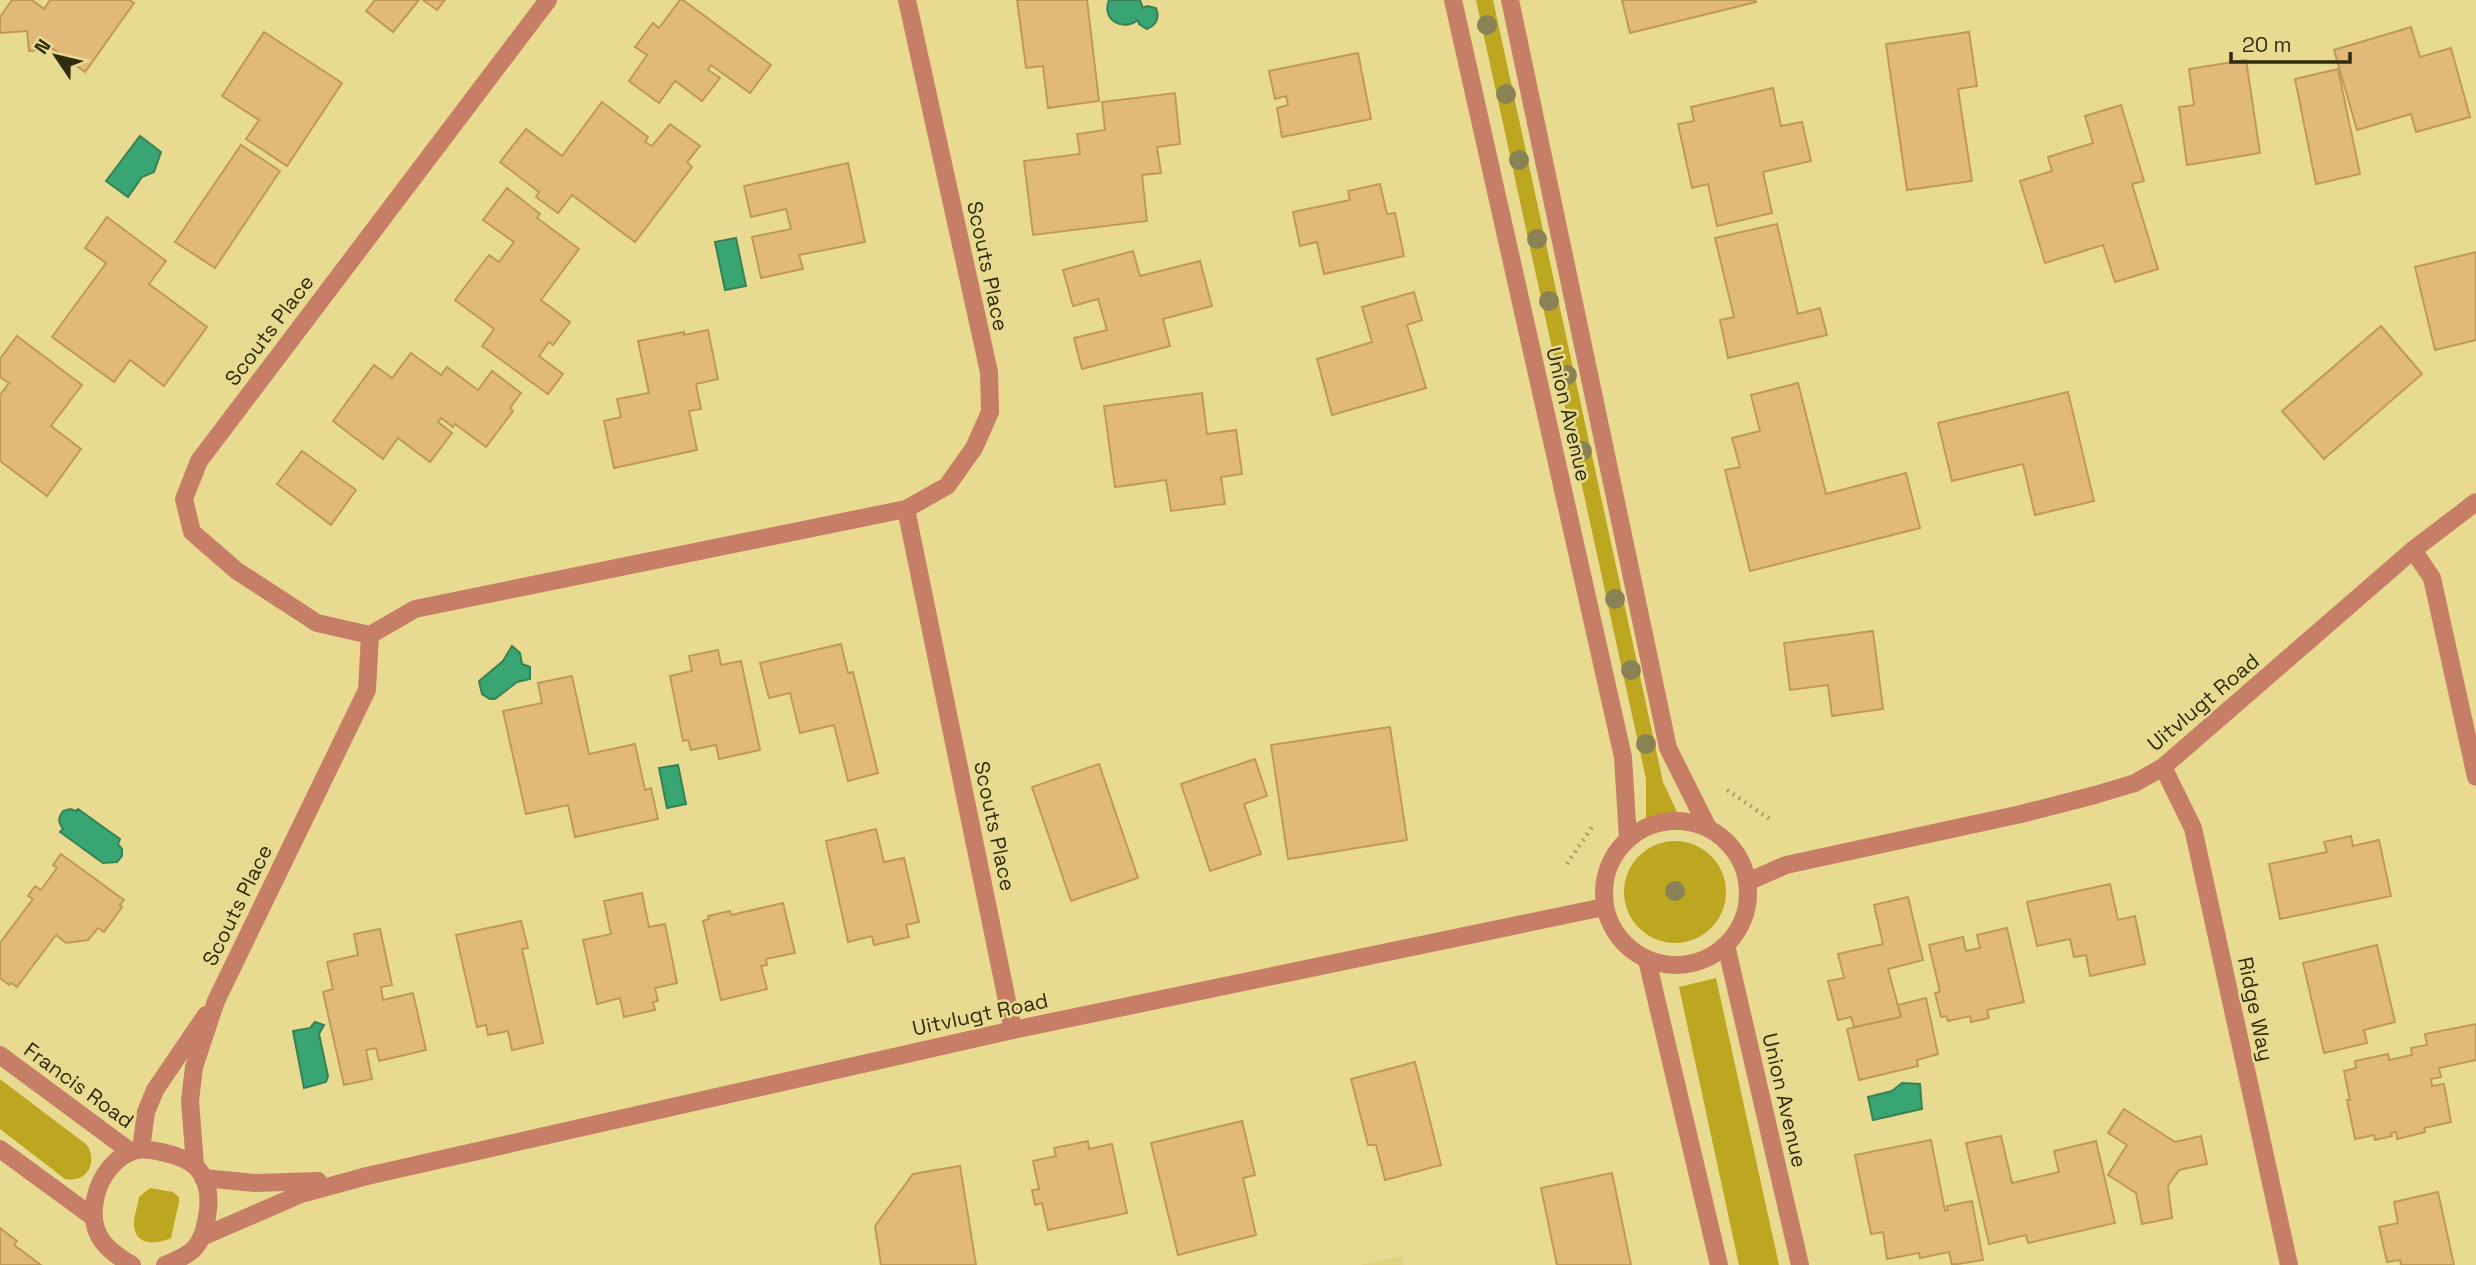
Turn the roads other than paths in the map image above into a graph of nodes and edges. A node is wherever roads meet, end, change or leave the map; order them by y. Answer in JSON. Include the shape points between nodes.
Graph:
{"nodes":[{"id":1,"x":548,"y":0,"type":"edge"},
{"id":2,"x":906,"y":0,"type":"edge"},
{"id":3,"x":1453,"y":0,"type":"edge"},
{"id":4,"x":1510,"y":0,"type":"edge"},
{"id":5,"x":2476,"y":502,"type":"edge"},
{"id":6,"x":906,"y":509,"type":"junction"},
{"id":7,"x":2413,"y":550,"type":"junction"},
{"id":8,"x":370,"y":635,"type":"junction"},
{"id":9,"x":2164,"y":767,"type":"junction"},
{"id":10,"x":2476,"y":777,"type":"edge"},
{"id":11,"x":1708,"y":828,"type":"junction"},
{"id":12,"x":1628,"y":839,"type":"junction"},
{"id":13,"x":1747,"y":882,"type":"junction"},
{"id":14,"x":1604,"y":907,"type":"junction"},
{"id":15,"x":1726,"y":945,"type":"junction"},
{"id":16,"x":1647,"y":960,"type":"junction"},
{"id":17,"x":216,"y":1001,"type":"junction"},
{"id":18,"x":1013,"y":1030,"type":"junction"},
{"id":19,"x":0,"y":1055,"type":"edge"},
{"id":20,"x":0,"y":1149,"type":"edge"},
{"id":21,"x":136,"y":1150,"type":"junction"},
{"id":22,"x":199,"y":1172,"type":"junction"},
{"id":23,"x":367,"y":1176,"type":"junction"},
{"id":24,"x":93,"y":1217,"type":"junction"},
{"id":25,"x":204,"y":1236,"type":"junction"},
{"id":26,"x":109,"y":1258,"type":"edge"},
{"id":27,"x":186,"y":1261,"type":"edge"},
{"id":28,"x":132,"y":1265,"type":"edge"},
{"id":29,"x":165,"y":1265,"type":"edge"},
{"id":30,"x":1719,"y":1265,"type":"edge"},
{"id":31,"x":1800,"y":1265,"type":"edge"},
{"id":32,"x":2288,"y":1265,"type":"edge"}],
"edges":[{"from":1,"to":8,"type":"street","name":"Scouts Place","via":[[199,461],[184,499],[192,533],[237,571],[317,623]]},
{"from":2,"to":6,"type":"street","name":"Scouts Place","via":[[989,373],[990,412],[974,448],[947,486]]},
{"from":3,"to":12,"type":"street","name":"Union Avenue","via":[[1623,758]]},
{"from":4,"to":11,"type":"street","name":"Union Avenue","via":[[1668,748]]},
{"from":5,"to":7,"type":"street","name":"Uitvlugt Road"},
{"from":6,"to":8,"type":"street","name":"Scouts Place","via":[[415,610]]},
{"from":6,"to":18,"type":"street","name":"Scouts Place"},
{"from":7,"to":9,"type":"street","name":"Uitvlugt Road"},
{"from":7,"to":10,"type":"street","via":[[2432,578]]},
{"from":8,"to":17,"type":"street","name":"Scouts Place","via":[[367,690]]},
{"from":9,"to":13,"type":"street","name":"Uitvlugt Road","via":[[2135,783],[2095,795],[1786,865]]},
{"from":9,"to":32,"type":"street","name":"Ridge Way","via":[[2193,828]]},
{"from":11,"to":12,"type":"street","via":[[1681,821],[1652,824]]},
{"from":11,"to":13,"type":"street","via":[[1727,842],[1740,860]]},
{"from":12,"to":14,"type":"street","via":[[1608,870]]},
{"from":13,"to":15,"type":"street","via":[[1744,916]]},
{"from":14,"to":16,"type":"street","via":[[1619,939]]},
{"from":14,"to":18,"type":"street","name":"Uitvlugt Road"},
{"from":15,"to":16,"type":"street","via":[[1689,965]]},
{"from":15,"to":31,"type":"street","name":"Union Avenue"},
{"from":16,"to":30,"type":"street"},
{"from":17,"to":21,"type":"street","name":"Scouts Place","via":[[155,1090]]},
{"from":17,"to":22,"type":"street","name":"Scouts Place","via":[[194,1066],[190,1101]]},
{"from":18,"to":23,"type":"street","name":"Uitvlugt Road"},
{"from":19,"to":21,"type":"street","name":"Francis Road"},
{"from":20,"to":24,"type":"street"},
{"from":21,"to":22,"type":"street","name":"Uitvlugt Road","via":[[162,1152]]},
{"from":21,"to":24,"type":"street","via":[[105,1173],[95,1193]]},
{"from":22,"to":23,"type":"street","name":"Uitvlugt Road","via":[[255,1183]]},
{"from":22,"to":25,"type":"street","name":"Scouts Place","via":[[210,1202]]},
{"from":23,"to":25,"type":"street","name":"Uitvlugt Road","via":[[301,1194]]},
{"from":24,"to":26,"type":"street"},
{"from":25,"to":27,"type":"street"},
{"from":26,"to":28,"type":"street"},
{"from":27,"to":29,"type":"street"}]}
